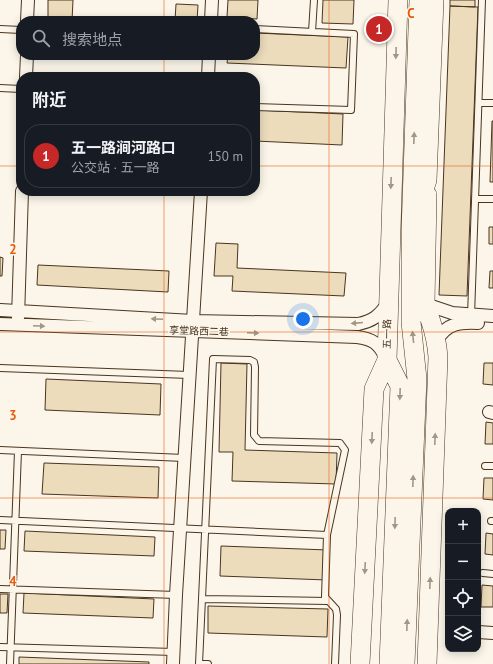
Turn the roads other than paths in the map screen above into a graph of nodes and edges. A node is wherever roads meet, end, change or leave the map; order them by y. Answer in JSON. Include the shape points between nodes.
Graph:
{"nodes":[{"id":1,"x":28,"y":0,"type":"edge"},
{"id":2,"x":212,"y":0,"type":"edge"},
{"id":3,"x":314,"y":0,"type":"edge"},
{"id":4,"x":398,"y":0,"type":"edge"},
{"id":5,"x":419,"y":0,"type":"edge"},
{"id":6,"x":434,"y":0,"type":"edge"},
{"id":7,"x":482,"y":0,"type":"edge"},
{"id":8,"x":27,"y":16,"type":"edge"},
{"id":9,"x":211,"y":16,"type":"edge"},
{"id":10,"x":0,"y":29,"type":"edge"},
{"id":11,"x":260,"y":29,"type":"edge"},
{"id":12,"x":16,"y":30,"type":"edge"},
{"id":13,"x":312,"y":32,"type":"junction"},
{"id":14,"x":27,"y":60,"type":"edge"},
{"id":15,"x":209,"y":60,"type":"edge"},
{"id":16,"x":26,"y":72,"type":"edge"},
{"id":17,"x":208,"y":72,"type":"edge"},
{"id":18,"x":0,"y":88,"type":"edge"},
{"id":19,"x":16,"y":89,"type":"edge"},
{"id":20,"x":479,"y":103,"type":"junction"},
{"id":21,"x":493,"y":103,"type":"edge"},
{"id":22,"x":260,"y":107,"type":"edge"},
{"id":23,"x":428,"y":180,"type":"junction"},
{"id":24,"x":22,"y":196,"type":"edge"},
{"id":25,"x":201,"y":196,"type":"edge"},
{"id":26,"x":475,"y":199,"type":"junction"},
{"id":27,"x":493,"y":199,"type":"edge"},
{"id":28,"x":411,"y":231,"type":"junction"},
{"id":29,"x":411,"y":280,"type":"junction"},
{"id":30,"x":388,"y":303,"type":"junction"},
{"id":31,"x":425,"y":304,"type":"junction"},
{"id":32,"x":0,"y":310,"type":"edge"},
{"id":33,"x":18,"y":311,"type":"junction"},
{"id":34,"x":493,"y":316,"type":"edge"},
{"id":35,"x":471,"y":318,"type":"junction"},
{"id":36,"x":493,"y":323,"type":"edge"},
{"id":37,"x":0,"y":324,"type":"edge"},
{"id":38,"x":17,"y":325,"type":"junction"},
{"id":39,"x":193,"y":326,"type":"junction"},
{"id":40,"x":437,"y":340,"type":"junction"},
{"id":41,"x":387,"y":360,"type":"junction"},
{"id":42,"x":0,"y":368,"type":"edge"},
{"id":43,"x":189,"y":375,"type":"junction"},
{"id":44,"x":0,"y":450,"type":"edge"},
{"id":45,"x":18,"y":451,"type":"junction"},
{"id":46,"x":184,"y":458,"type":"junction"},
{"id":47,"x":485,"y":466,"type":"dead end"},
{"id":48,"x":493,"y":466,"type":"edge"},
{"id":49,"x":0,"y":520,"type":"edge"},
{"id":50,"x":16,"y":521,"type":"junction"},
{"id":51,"x":180,"y":528,"type":"junction"},
{"id":52,"x":206,"y":530,"type":"junction"},
{"id":53,"x":326,"y":535,"type":"junction"},
{"id":54,"x":483,"y":573,"type":"dead end"},
{"id":55,"x":493,"y":574,"type":"edge"},
{"id":56,"x":0,"y":589,"type":"edge"},
{"id":57,"x":13,"y":590,"type":"junction"},
{"id":58,"x":176,"y":595,"type":"junction"},
{"id":59,"x":202,"y":599,"type":"junction"},
{"id":60,"x":328,"y":601,"type":"junction"},
{"id":61,"x":481,"y":632,"type":"edge"},
{"id":62,"x":493,"y":633,"type":"edge"},
{"id":63,"x":0,"y":647,"type":"edge"},
{"id":64,"x":11,"y":647,"type":"junction"},
{"id":65,"x":173,"y":658,"type":"edge"},
{"id":66,"x":10,"y":664,"type":"edge"},
{"id":67,"x":199,"y":664,"type":"edge"},
{"id":68,"x":208,"y":664,"type":"edge"},
{"id":69,"x":335,"y":664,"type":"edge"},
{"id":70,"x":360,"y":664,"type":"edge"},
{"id":71,"x":389,"y":664,"type":"edge"},
{"id":72,"x":405,"y":664,"type":"edge"},
{"id":73,"x":427,"y":664,"type":"edge"}],
"edges":[{"from":1,"to":8,"type":"street"},
{"from":2,"to":9,"type":"street"},
{"from":3,"to":13,"type":"lane"},
{"from":4,"to":30,"type":"main road","name":"五一路","one_way":true},
{"from":28,"to":5,"type":"main road","one_way":true},
{"from":6,"to":23,"type":"main road"},
{"from":7,"to":20,"type":"lane"},
{"from":10,"to":12,"type":"lane"},
{"from":11,"to":13,"type":"lane"},
{"from":13,"to":22,"type":"lane","via":[[354,34],[351,110]]},
{"from":14,"to":16,"type":"street"},
{"from":15,"to":17,"type":"street"},
{"from":18,"to":19,"type":"lane"},
{"from":20,"to":21,"type":"lane"},
{"from":20,"to":26,"type":"lane"},
{"from":23,"to":28,"type":"main road"},
{"from":23,"to":31,"type":"main road"},
{"from":24,"to":33,"type":"street"},
{"from":25,"to":39,"type":"street"},
{"from":26,"to":27,"type":"lane"},
{"from":26,"to":35,"type":"lane"},
{"from":28,"to":29,"type":"main road"},
{"from":29,"to":31,"type":"main road"},
{"from":72,"to":29,"type":"main road","one_way":true,"via":[[417,379],[411,322]]},
{"from":30,"to":39,"type":"street","name":"享堂路西二巷","one_way":true,"via":[[379,316],[358,324]]},
{"from":30,"to":41,"type":"main road","name":"五一路"},
{"from":31,"to":35,"type":"street"},
{"from":31,"to":40,"type":"main road"},
{"from":32,"to":33,"type":"street","name":"享堂路西二巷"},
{"from":33,"to":38,"type":"street"},
{"from":39,"to":33,"type":"street","name":"享堂路西二巷","one_way":true},
{"from":34,"to":35,"type":"street"},
{"from":35,"to":36,"type":"street"},
{"from":35,"to":40,"type":"street","via":[[447,327]]},
{"from":37,"to":38,"type":"street","name":"享堂路西二巷"},
{"from":38,"to":39,"type":"street","name":"享堂路西二巷","one_way":true},
{"from":39,"to":41,"type":"street","name":"享堂路西二巷","one_way":true,"via":[[371,339],[380,345]]},
{"from":39,"to":43,"type":"street"},
{"from":73,"to":40,"type":"main road","one_way":true},
{"from":41,"to":70,"type":"main road","one_way":true,"via":[[374,389]]},
{"from":41,"to":71,"type":"main road","name":"五一路","one_way":true,"via":[[400,386]]},
{"from":42,"to":43,"type":"lane"},
{"from":43,"to":46,"type":"street"},
{"from":44,"to":45,"type":"lane"},
{"from":45,"to":46,"type":"lane"},
{"from":45,"to":50,"type":"lane"},
{"from":46,"to":51,"type":"street"},
{"from":47,"to":48,"type":"lane"},
{"from":49,"to":50,"type":"lane"},
{"from":50,"to":51,"type":"lane"},
{"from":50,"to":57,"type":"lane"},
{"from":51,"to":52,"type":"lane"},
{"from":51,"to":58,"type":"street"},
{"from":52,"to":53,"type":"lane"},
{"from":52,"to":53,"type":"lane","via":[[213,359],[250,360],[254,362],[255,367],[254,435],[259,441],[340,443],[345,450]]},
{"from":52,"to":59,"type":"lane"},
{"from":53,"to":60,"type":"lane","via":[[325,597]]},
{"from":54,"to":55,"type":"lane"},
{"from":56,"to":57,"type":"lane"},
{"from":57,"to":58,"type":"lane"},
{"from":57,"to":64,"type":"lane"},
{"from":58,"to":65,"type":"street"},
{"from":59,"to":60,"type":"lane"},
{"from":59,"to":67,"type":"lane"},
{"from":60,"to":69,"type":"lane","via":[[336,609],[337,615]]},
{"from":61,"to":62,"type":"street"},
{"from":63,"to":64,"type":"lane"},
{"from":64,"to":65,"type":"lane"},
{"from":64,"to":66,"type":"lane"},
{"from":67,"to":68,"type":"lane"}]}
